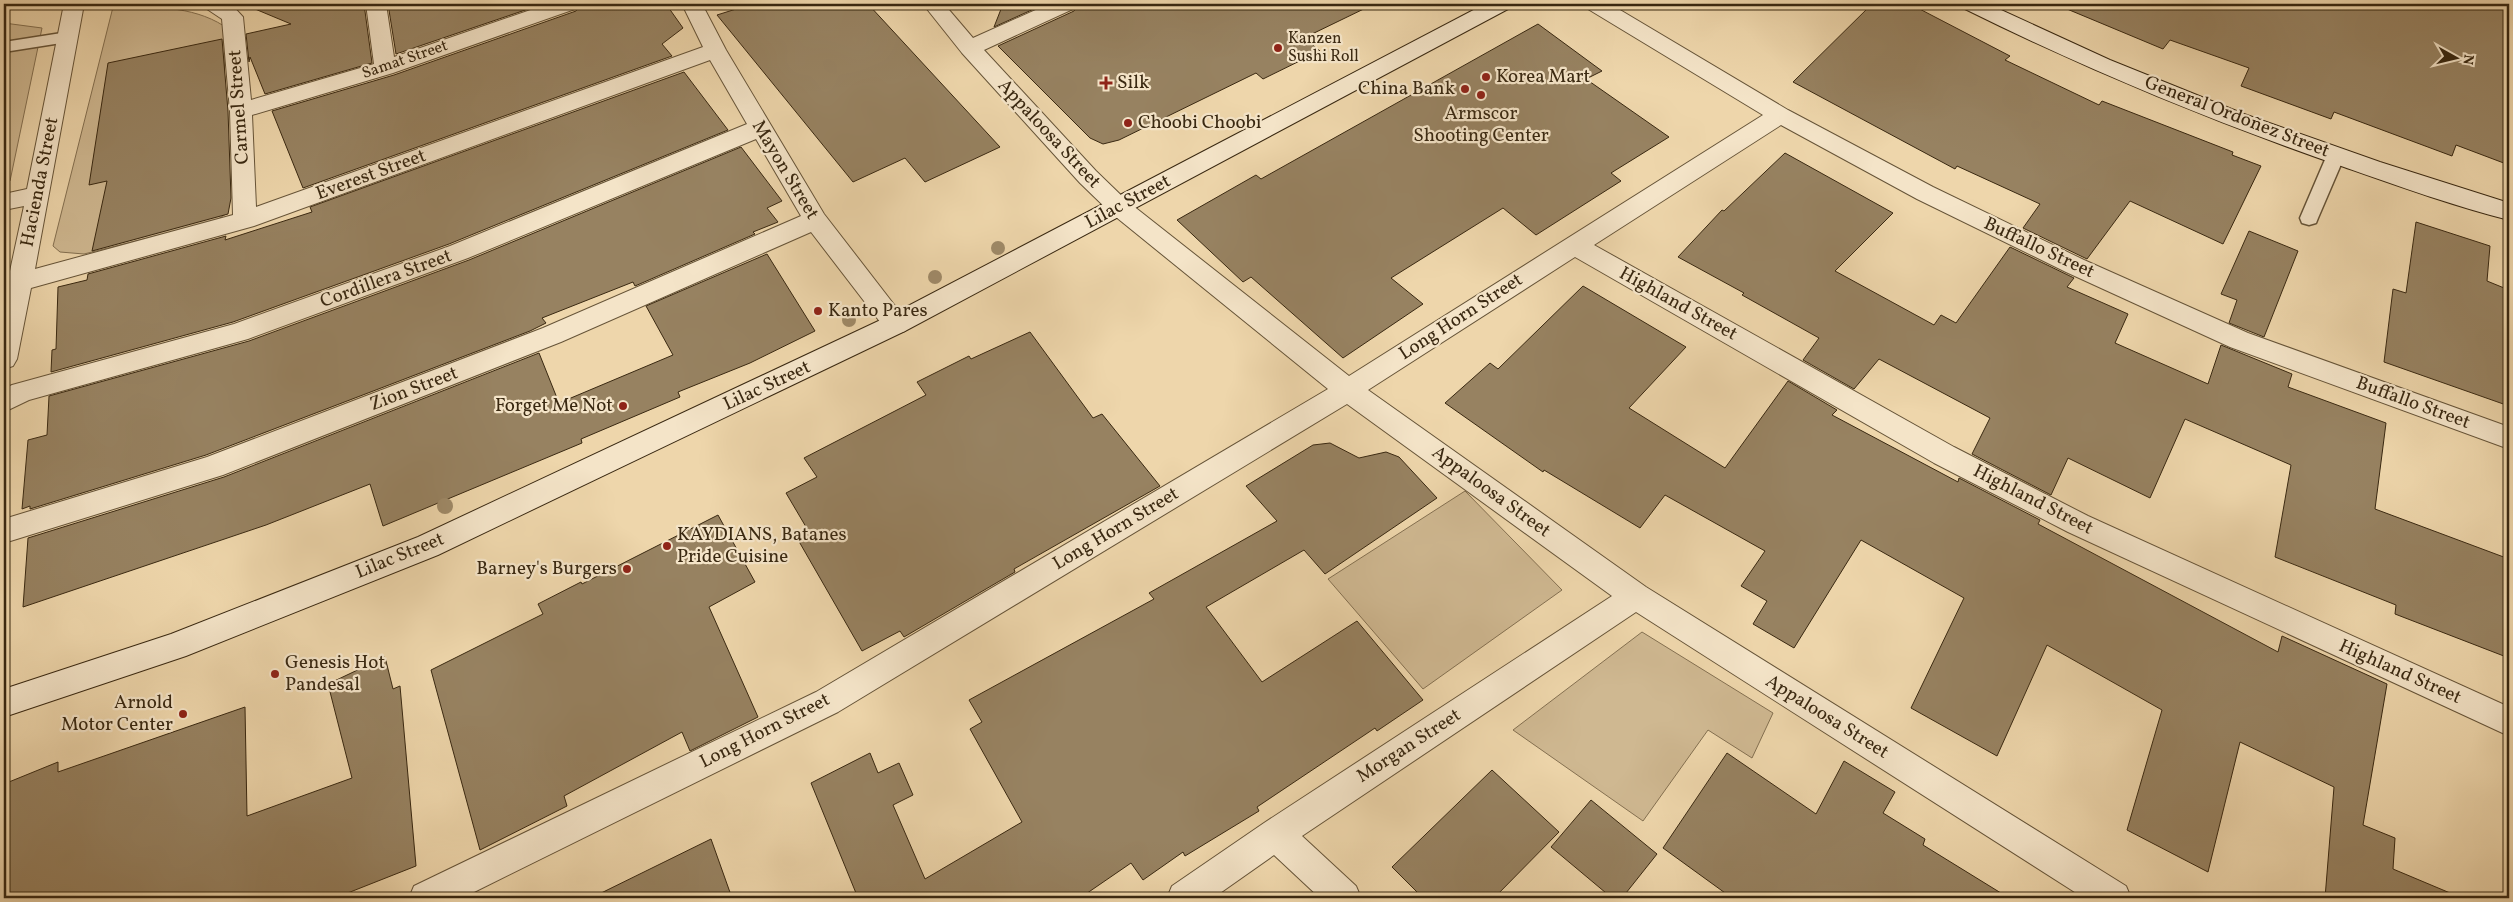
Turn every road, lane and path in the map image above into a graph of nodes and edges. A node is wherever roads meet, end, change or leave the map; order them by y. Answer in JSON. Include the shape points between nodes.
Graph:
{"nodes":[{"id":1,"x":74,"y":4,"type":"edge"},
{"id":2,"x":214,"y":4,"type":"edge"},
{"id":3,"x":376,"y":4,"type":"edge"},
{"id":4,"x":568,"y":4,"type":"edge"},
{"id":5,"x":692,"y":4,"type":"edge"},
{"id":6,"x":933,"y":4,"type":"edge"},
{"id":7,"x":1066,"y":4,"type":"edge"},
{"id":8,"x":1501,"y":4,"type":"edge"},
{"id":9,"x":1595,"y":4,"type":"edge"},
{"id":10,"x":1972,"y":4,"type":"edge"},
{"id":11,"x":536,"y":8,"type":"edge"},
{"id":12,"x":68,"y":37,"type":"junction"},
{"id":13,"x":4,"y":47,"type":"edge"},
{"id":14,"x":970,"y":48,"type":"junction"},
{"id":15,"x":715,"y":50,"type":"junction"},
{"id":16,"x":385,"y":68,"type":"junction"},
{"id":17,"x":241,"y":111,"type":"junction"},
{"id":18,"x":1780,"y":115,"type":"junction"},
{"id":19,"x":760,"y":128,"type":"junction"},
{"id":20,"x":2336,"y":155,"type":"junction"},
{"id":21,"x":38,"y":195,"type":"junction"},
{"id":22,"x":4,"y":202,"type":"edge"},
{"id":23,"x":1119,"y":207,"type":"junction"},
{"id":24,"x":2509,"y":212,"type":"edge"},
{"id":25,"x":2309,"y":218,"type":"dead end"},
{"id":26,"x":245,"y":220,"type":"junction"},
{"id":27,"x":815,"y":220,"type":"junction"},
{"id":28,"x":1574,"y":245,"type":"junction"},
{"id":29,"x":20,"y":282,"type":"junction"},
{"id":30,"x":896,"y":324,"type":"junction"},
{"id":31,"x":4,"y":359,"type":"edge"},
{"id":32,"x":1348,"y":390,"type":"junction"},
{"id":33,"x":4,"y":401,"type":"edge"},
{"id":34,"x":2509,"y":438,"type":"edge"},
{"id":35,"x":4,"y":531,"type":"edge"},
{"id":36,"x":1636,"y":596,"type":"junction"},
{"id":37,"x":4,"y":703,"type":"edge"},
{"id":38,"x":2509,"y":722,"type":"edge"},
{"id":39,"x":1276,"y":834,"type":"junction"},
{"id":40,"x":426,"y":898,"type":"edge"},
{"id":41,"x":1184,"y":898,"type":"edge"},
{"id":42,"x":1344,"y":898,"type":"edge"},
{"id":43,"x":2114,"y":898,"type":"edge"}],
"edges":[{"from":1,"to":12,"type":"street","name":"Hacienda Street"},
{"from":2,"to":17,"type":"street","name":"Carmel Street","via":[[232,17]]},
{"from":3,"to":16,"type":"street"},
{"from":4,"to":11,"type":"street","name":"Samat Street"},
{"from":5,"to":15,"type":"street","name":"Mayon Street"},
{"from":6,"to":14,"type":"street","name":"Appaloosa Street"},
{"from":7,"to":14,"type":"street"},
{"from":8,"to":23,"type":"street","name":"Lilac Street"},
{"from":9,"to":18,"type":"street","name":"Buffallo Street"},
{"from":10,"to":20,"type":"street","name":"General Ordoñez Street","via":[[2147,83]]},
{"from":11,"to":16,"type":"street","name":"Samat Street"},
{"from":12,"to":13,"type":"lane"},
{"from":12,"to":21,"type":"street","name":"Hacienda Street"},
{"from":14,"to":23,"type":"street","name":"Appaloosa Street"},
{"from":15,"to":19,"type":"street","name":"Mayon Street"},
{"from":15,"to":26,"type":"street","name":"Everest Street"},
{"from":16,"to":17,"type":"street","name":"Samat Street"},
{"from":17,"to":26,"type":"street","name":"Carmel Street"},
{"from":18,"to":28,"type":"street","name":"Long Horn Street"},
{"from":18,"to":34,"type":"street","name":"Buffallo Street","via":[[1925,193],[2075,266],[2239,340]]},
{"from":19,"to":27,"type":"street","name":"Mayon Street"},
{"from":19,"to":33,"type":"street","name":"Cordillera Street","via":[[460,252],[239,332],[21,392]]},
{"from":20,"to":24,"type":"street","name":"General Ordoñez Street"},
{"from":20,"to":25,"type":"lane"},
{"from":21,"to":22,"type":"street"},
{"from":21,"to":29,"type":"street","name":"Hacienda Street"},
{"from":23,"to":30,"type":"street","name":"Lilac Street"},
{"from":23,"to":32,"type":"street","name":"Appaloosa Street"},
{"from":26,"to":29,"type":"street","name":"Everest Street"},
{"from":27,"to":30,"type":"street","name":"Mayon Street"},
{"from":27,"to":35,"type":"street","name":"Zion Street","via":[[552,335],[213,467]]},
{"from":28,"to":32,"type":"street","name":"Long Horn Street"},
{"from":28,"to":38,"type":"street","name":"Highland Street","via":[[1944,455],[2078,524]]},
{"from":29,"to":31,"type":"street","name":"Hacienda Street"},
{"from":30,"to":37,"type":"street","name":"Lilac Street","via":[[428,546],[175,646]]},
{"from":32,"to":36,"type":"street","name":"Appaloosa Street"},
{"from":32,"to":40,"type":"street","name":"Long Horn Street","via":[[827,702]]},
{"from":36,"to":39,"type":"street","name":"Morgan Street"},
{"from":36,"to":43,"type":"street","name":"Appaloosa Street"},
{"from":39,"to":41,"type":"street","name":"Morgan Street"},
{"from":39,"to":42,"type":"street"}]}
